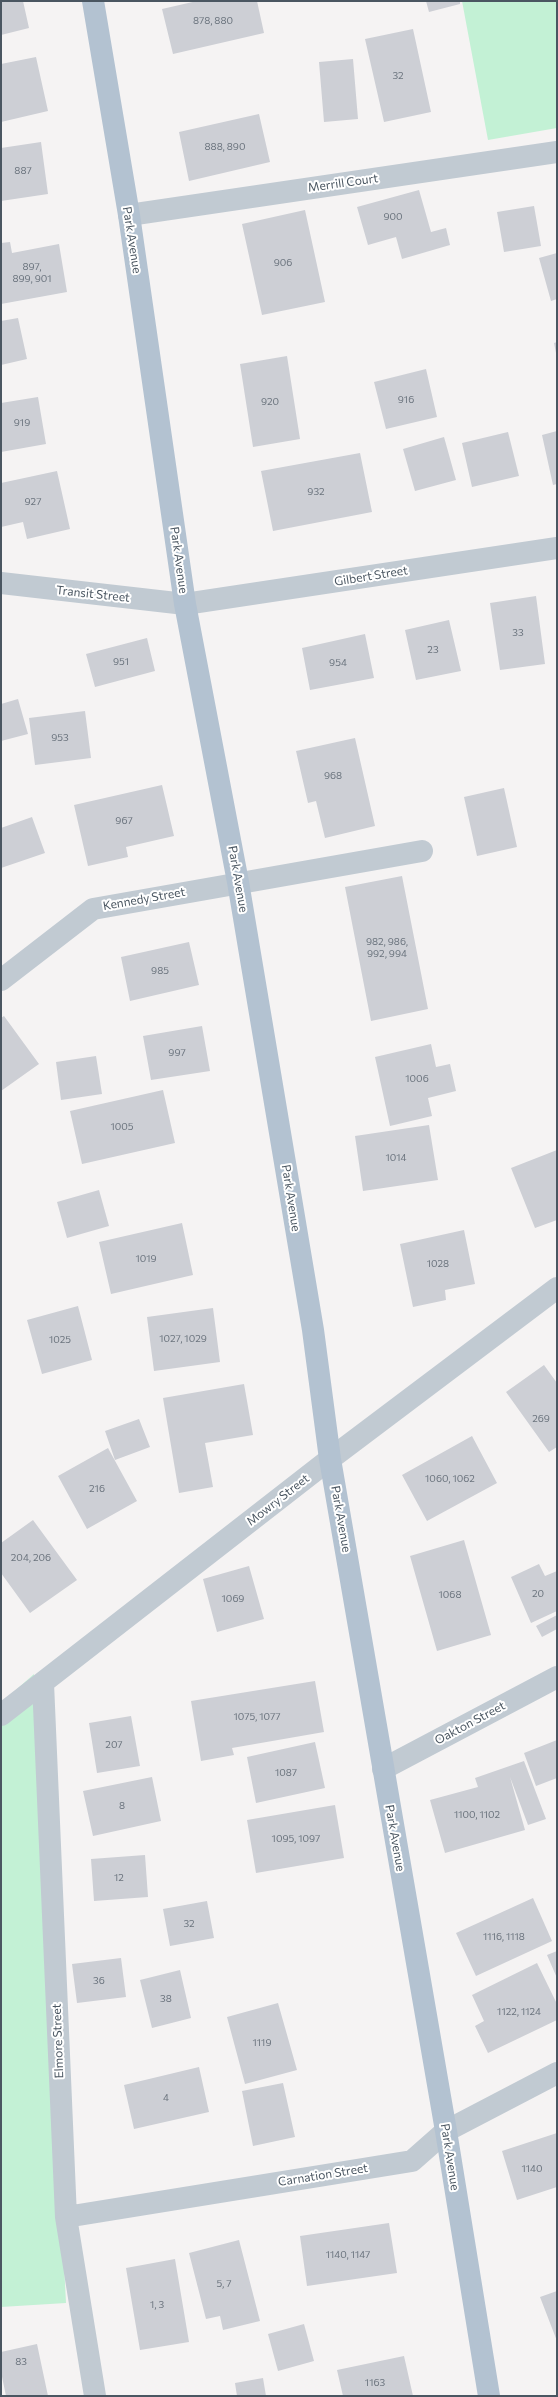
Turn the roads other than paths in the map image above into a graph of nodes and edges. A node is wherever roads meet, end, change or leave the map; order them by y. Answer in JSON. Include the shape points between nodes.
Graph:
{"nodes":[{"id":1,"x":92,"y":1,"type":"edge"},
{"id":2,"x":557,"y":152,"type":"edge"},
{"id":3,"x":128,"y":214,"type":"junction"},
{"id":4,"x":557,"y":548,"type":"edge"},
{"id":5,"x":1,"y":583,"type":"edge"},
{"id":6,"x":185,"y":604,"type":"junction"},
{"id":7,"x":422,"y":851,"type":"dead end"},
{"id":8,"x":238,"y":882,"type":"junction"},
{"id":9,"x":1,"y":980,"type":"edge"},
{"id":10,"x":557,"y":1288,"type":"edge"},
{"id":11,"x":330,"y":1459,"type":"junction"},
{"id":12,"x":557,"y":1677,"type":"edge"},
{"id":13,"x":43,"y":1683,"type":"junction"},
{"id":14,"x":1,"y":1715,"type":"edge"},
{"id":15,"x":383,"y":1769,"type":"junction"},
{"id":16,"x":557,"y":2073,"type":"edge"},
{"id":17,"x":446,"y":2131,"type":"junction"},
{"id":18,"x":66,"y":2217,"type":"junction"},
{"id":19,"x":94,"y":2396,"type":"edge"},
{"id":20,"x":489,"y":2396,"type":"edge"}],
"edges":[{"from":1,"to":3,"type":"main road","name":"Park Avenue"},
{"from":2,"to":3,"type":"street","name":"Merrill Court"},
{"from":3,"to":6,"type":"main road","name":"Park Avenue"},
{"from":4,"to":6,"type":"street","name":"Gilbert Street"},
{"from":5,"to":6,"type":"street","name":"Transit Street"},
{"from":6,"to":8,"type":"main road","name":"Park Avenue"},
{"from":7,"to":8,"type":"street","name":"Kennedy Street"},
{"from":8,"to":9,"type":"street","name":"Kennedy Street","via":[[93,908]]},
{"from":8,"to":11,"type":"main road","name":"Park Avenue","via":[[312,1330]]},
{"from":10,"to":11,"type":"street","name":"Mowry Street"},
{"from":11,"to":13,"type":"street","name":"Mowry Street"},
{"from":11,"to":15,"type":"main road","name":"Park Avenue"},
{"from":12,"to":15,"type":"street","name":"Oakton Street"},
{"from":13,"to":14,"type":"street","name":"Mowry Street"},
{"from":13,"to":18,"type":"street","name":"Elmore Street"},
{"from":15,"to":17,"type":"main road","name":"Park Avenue"},
{"from":16,"to":17,"type":"street","name":"Carnation Street"},
{"from":17,"to":18,"type":"street","name":"Carnation Street","via":[[412,2161]]},
{"from":17,"to":20,"type":"main road","name":"Park Avenue"},
{"from":18,"to":19,"type":"street","name":"Elmore Street"}]}
